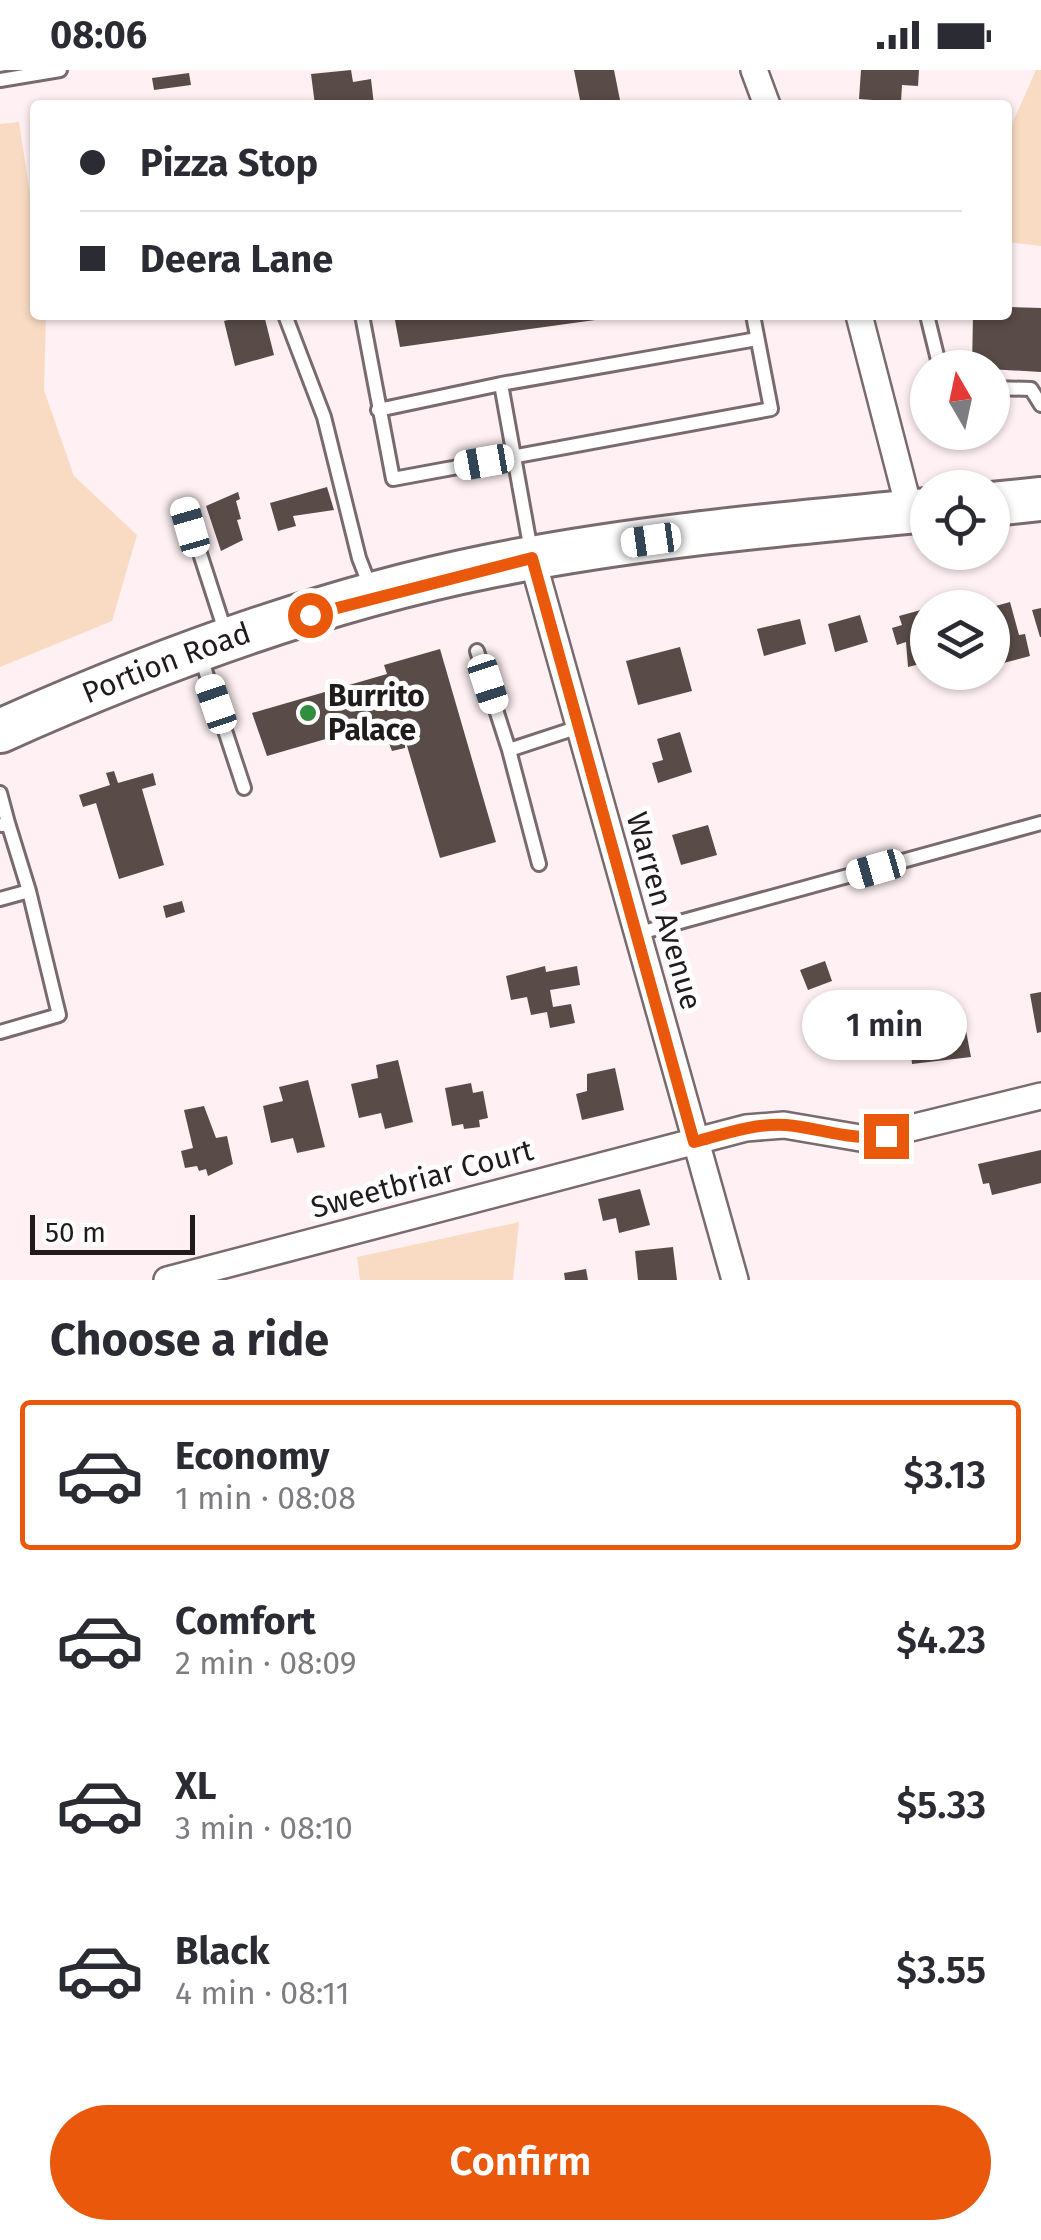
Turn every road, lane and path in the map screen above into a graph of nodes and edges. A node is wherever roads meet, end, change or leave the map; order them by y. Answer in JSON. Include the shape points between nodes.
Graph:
{"nodes":[{"id":1,"x":60,"y":70,"type":"edge"},
{"id":2,"x":754,"y":70,"type":"edge"},
{"id":3,"x":0,"y":80,"type":"edge"},
{"id":4,"x":764,"y":100,"type":"edge"},
{"id":5,"x":287,"y":320,"type":"edge"},
{"id":6,"x":363,"y":320,"type":"edge"},
{"id":7,"x":754,"y":320,"type":"edge"},
{"id":8,"x":860,"y":320,"type":"edge"},
{"id":9,"x":927,"y":320,"type":"edge"},
{"id":10,"x":757,"y":339,"type":"junction"},
{"id":11,"x":935,"y":350,"type":"edge"},
{"id":12,"x":501,"y":384,"type":"junction"},
{"id":13,"x":1010,"y":388,"type":"edge"},
{"id":14,"x":1041,"y":405,"type":"edge"},
{"id":15,"x":378,"y":410,"type":"junction"},
{"id":16,"x":514,"y":457,"type":"junction"},
{"id":17,"x":910,"y":482,"type":"edge"},
{"id":18,"x":1041,"y":499,"type":"edge"},
{"id":19,"x":1010,"y":502,"type":"edge"},
{"id":20,"x":185,"y":508,"type":"dead end"},
{"id":21,"x":910,"y":512,"type":"edge"},
{"id":22,"x":532,"y":558,"type":"junction"},
{"id":23,"x":374,"y":596,"type":"junction"},
{"id":24,"x":214,"y":646,"type":"junction"},
{"id":25,"x":477,"y":651,"type":"dead end"},
{"id":26,"x":579,"y":727,"type":"junction"},
{"id":27,"x":0,"y":732,"type":"edge"},
{"id":28,"x":509,"y":750,"type":"junction"},
{"id":29,"x":244,"y":788,"type":"dead end"},
{"id":30,"x":0,"y":793,"type":"edge"},
{"id":31,"x":1041,"y":823,"type":"edge"},
{"id":32,"x":4,"y":824,"type":"edge"},
{"id":33,"x":539,"y":864,"type":"dead end"},
{"id":34,"x":29,"y":891,"type":"junction"},
{"id":35,"x":0,"y":899,"type":"edge"},
{"id":36,"x":636,"y":934,"type":"junction"},
{"id":37,"x":0,"y":1032,"type":"edge"},
{"id":38,"x":1041,"y":1096,"type":"edge"},
{"id":39,"x":694,"y":1142,"type":"junction"},
{"id":40,"x":167,"y":1280,"type":"edge"},
{"id":41,"x":735,"y":1280,"type":"edge"}],
"edges":[{"from":1,"to":3,"type":"lane"},
{"from":2,"to":4,"type":"street"},
{"from":5,"to":23,"type":"lane","via":[[324,418]]},
{"from":6,"to":15,"type":"lane"},
{"from":7,"to":10,"type":"lane"},
{"from":8,"to":17,"type":"street"},
{"from":9,"to":11,"type":"lane"},
{"from":10,"to":12,"type":"lane"},
{"from":10,"to":16,"type":"lane","via":[[771,408]]},
{"from":12,"to":15,"type":"lane"},
{"from":12,"to":16,"type":"lane"},
{"from":13,"to":14,"type":"lane","via":[[1032,389]]},
{"from":15,"to":16,"type":"lane","via":[[393,479]]},
{"from":16,"to":22,"type":"lane"},
{"from":18,"to":19,"type":"main road"},
{"from":20,"to":24,"type":"lane"},
{"from":21,"to":22,"type":"main road","name":"Portion Road"},
{"from":22,"to":23,"type":"main road","name":"Portion Road"},
{"from":22,"to":26,"type":"street","name":"Warren Avenue"},
{"from":23,"to":24,"type":"main road","name":"Portion Road"},
{"from":24,"to":27,"type":"main road","name":"Portion Road","via":[[126,675]]},
{"from":24,"to":29,"type":"lane"},
{"from":25,"to":28,"type":"lane"},
{"from":26,"to":28,"type":"lane"},
{"from":26,"to":36,"type":"street","name":"Warren Avenue"},
{"from":28,"to":33,"type":"lane"},
{"from":30,"to":32,"type":"lane"},
{"from":31,"to":36,"type":"lane"},
{"from":32,"to":34,"type":"lane"},
{"from":34,"to":35,"type":"lane"},
{"from":34,"to":37,"type":"lane","via":[[58,1015]]},
{"from":36,"to":39,"type":"street","name":"Warren Avenue"},
{"from":38,"to":39,"type":"street","name":"Sweetbriar Court","via":[[866,1139],[784,1125]]},
{"from":39,"to":40,"type":"street","name":"Sweetbriar Court"},
{"from":39,"to":41,"type":"street","name":"Warren Avenue"}]}
